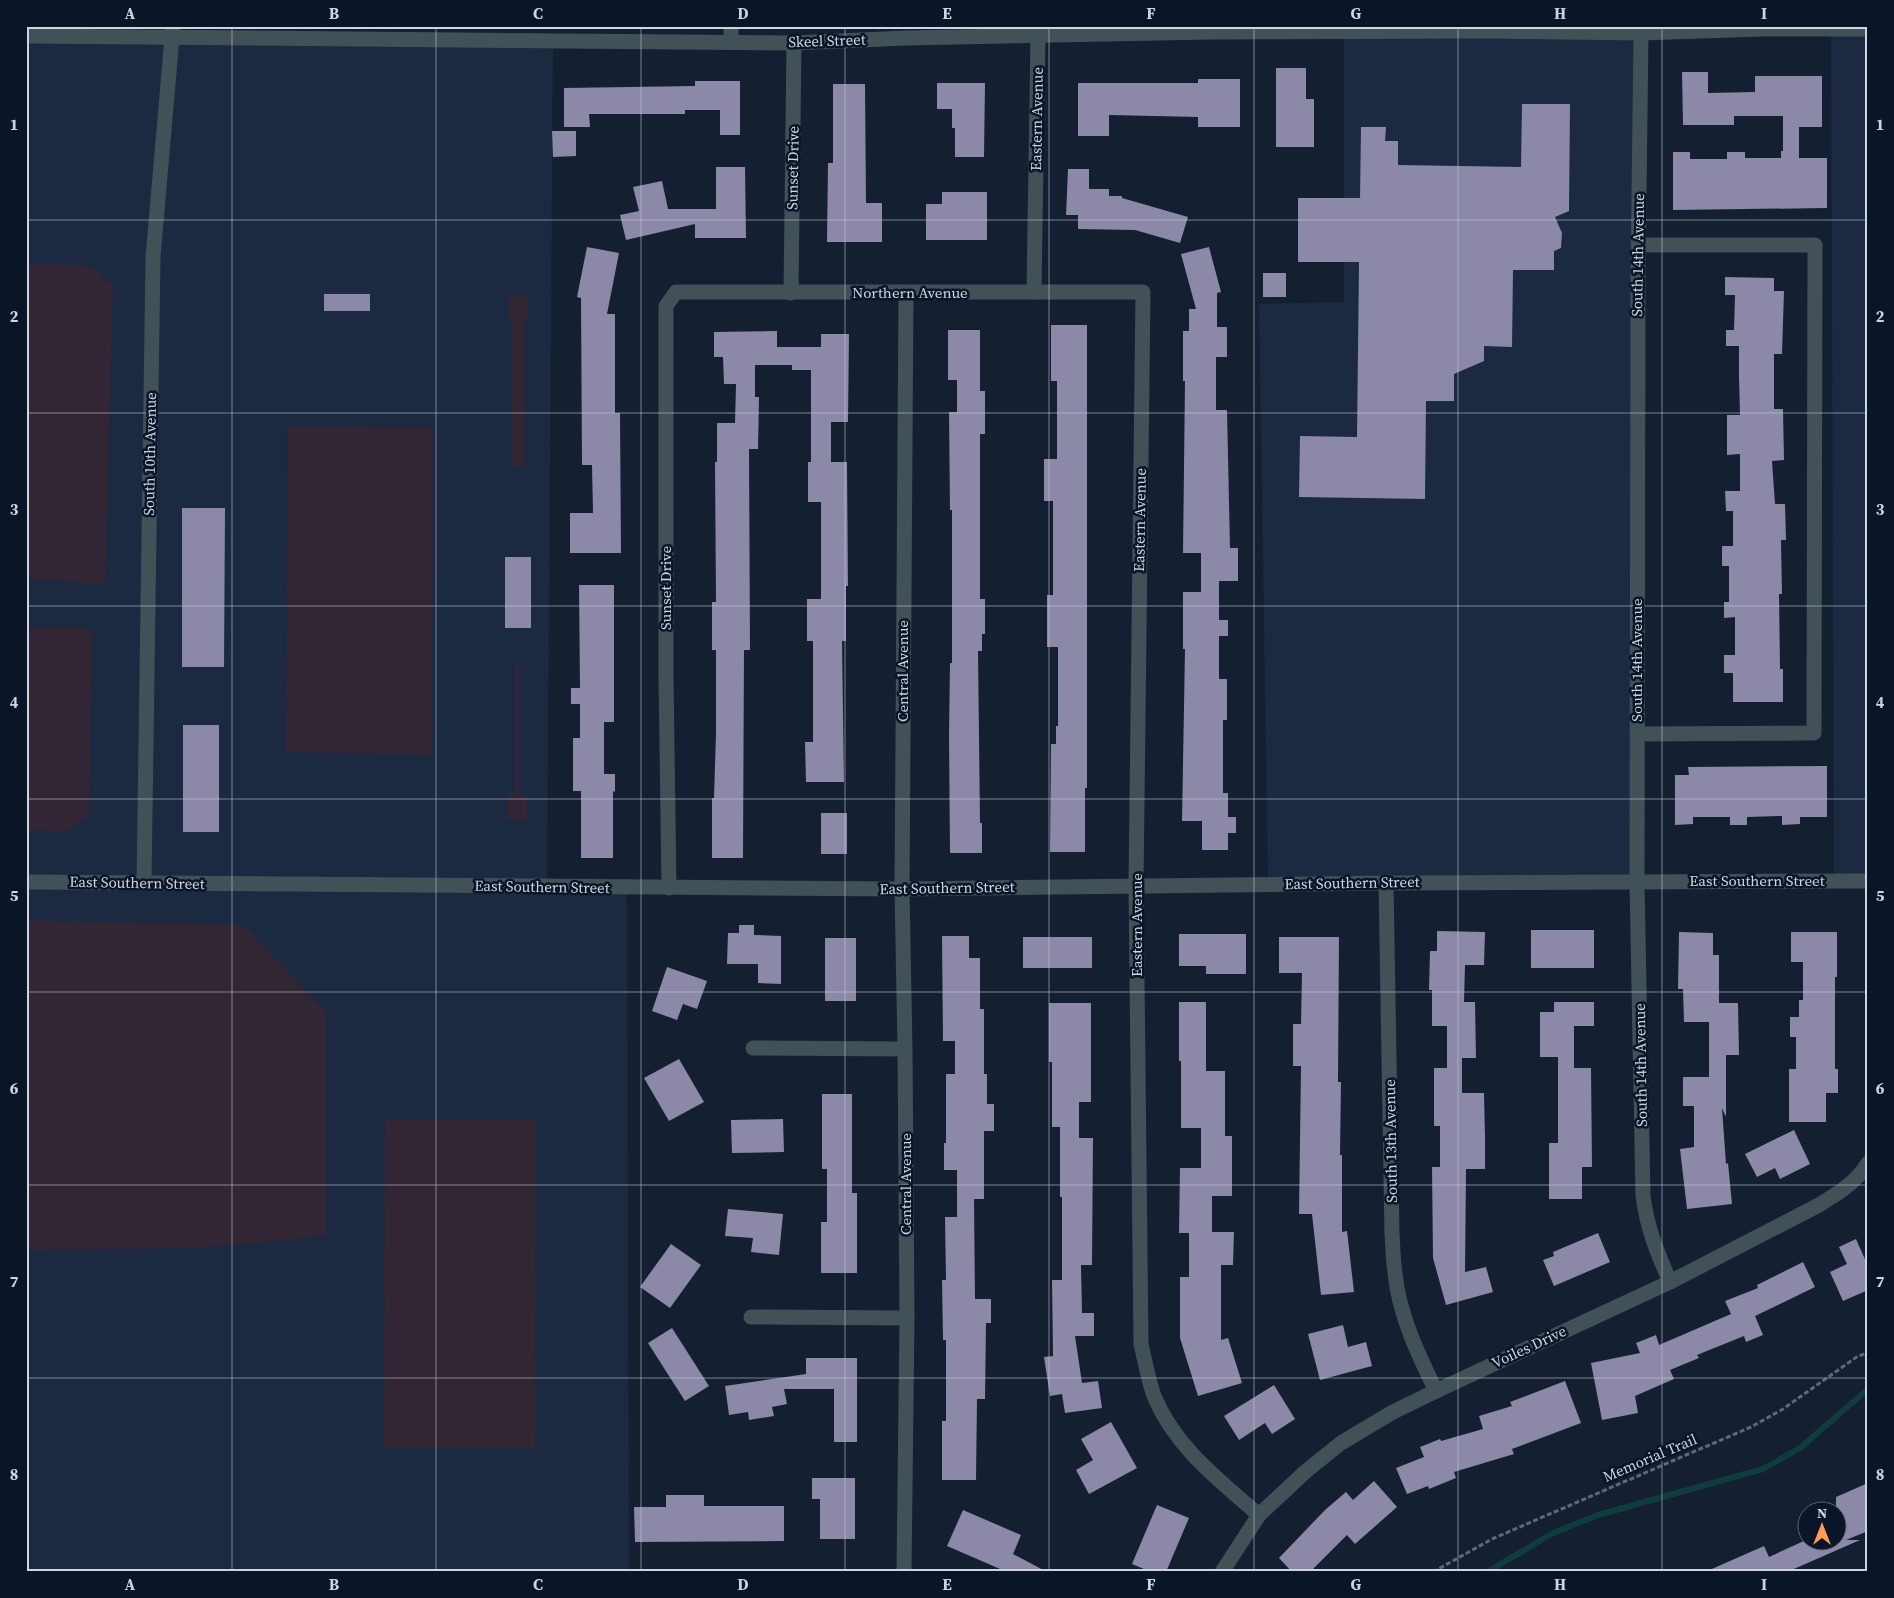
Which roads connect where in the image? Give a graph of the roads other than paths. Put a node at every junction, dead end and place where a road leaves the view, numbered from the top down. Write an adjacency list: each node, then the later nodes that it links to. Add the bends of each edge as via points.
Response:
1 (731, 26): 13 (street)
2 (1762, 28): 5 (street, Skeel Street); 10 (street, Skeel Street)
3 (1211, 29): 4 (street, Skeel Street); 11 (street, Skeel Street)
4 (1489, 29): 10 (street, Skeel Street)
5 (1868, 29)
6 (173, 32): 8 (street, Skeel Street); 12 (street, Skeel Street); 26 (street, South 10th Avenue, via 153,256)
7 (906, 32): 11 (street, Skeel Street); 14 (street, Skeel Street)
8 (365, 33): 9 (street, Skeel Street)
9 (553, 33): 13 (street, Skeel Street)
10 (1641, 33): 15 (street, South 14th Avenue)
11 (1038, 35): 17 (street, Eastern Avenue)
12 (26, 36)
13 (731, 42): 14 (street, Skeel Street)
14 (794, 43): 19 (street, Sunset Drive)
15 (1638, 245): 21 (street, South 14th Avenue); 21 (street, via 1815,245 1815,294 1814,733)
16 (676, 292): 19 (street, Northern Avenue); 28 (street, Sunset Drive, via 666,306)
17 (1034, 292): 18 (street, Northern Avenue); 20 (street, Northern Avenue)
18 (1143, 292): 27 (street, Eastern Avenue)
19 (791, 293): 20 (street, Northern Avenue)
20 (906, 293): 29 (street, Central Avenue)
21 (1637, 734): 25 (street, South 14th Avenue)
22 (1868, 881): 25 (street, East Southern Street)
23 (26, 882): 26 (street, East Southern Street)
24 (1386, 882): 25 (street, East Southern Street); 27 (street, East Southern Street); 36 (street, South 13th Avenue, via 1395,1274 1410,1332)
25 (1637, 882): 33 (street, South 14th Avenue, via 1643,1196 1652,1242)
26 (144, 883): 28 (street, East Southern Street)
27 (1136, 886): 29 (street, East Southern Street); 37 (street, Eastern Avenue, via 1139,1261 1142,1344 1147,1371 1154,1396 1180,1441 1209,1472)
28 (669, 888): 29 (street, East Southern Street)
29 (902, 889): 31 (street, Central Avenue)
30 (753, 1048): 31 (street)
31 (905, 1049): 35 (street, Central Avenue)
32 (1868, 1162): 33 (street, Voiles Drive, via 1852,1182 1819,1205)
33 (1670, 1282): 36 (street, Voiles Drive)
34 (751, 1317): 35 (street)
35 (907, 1318): 38 (street, Central Avenue)
36 (1436, 1391): 37 (street, Voiles Drive, via 1341,1443)
37 (1259, 1516): 39 (street, Voiles Drive)
38 (904, 1572)
39 (1222, 1572)

